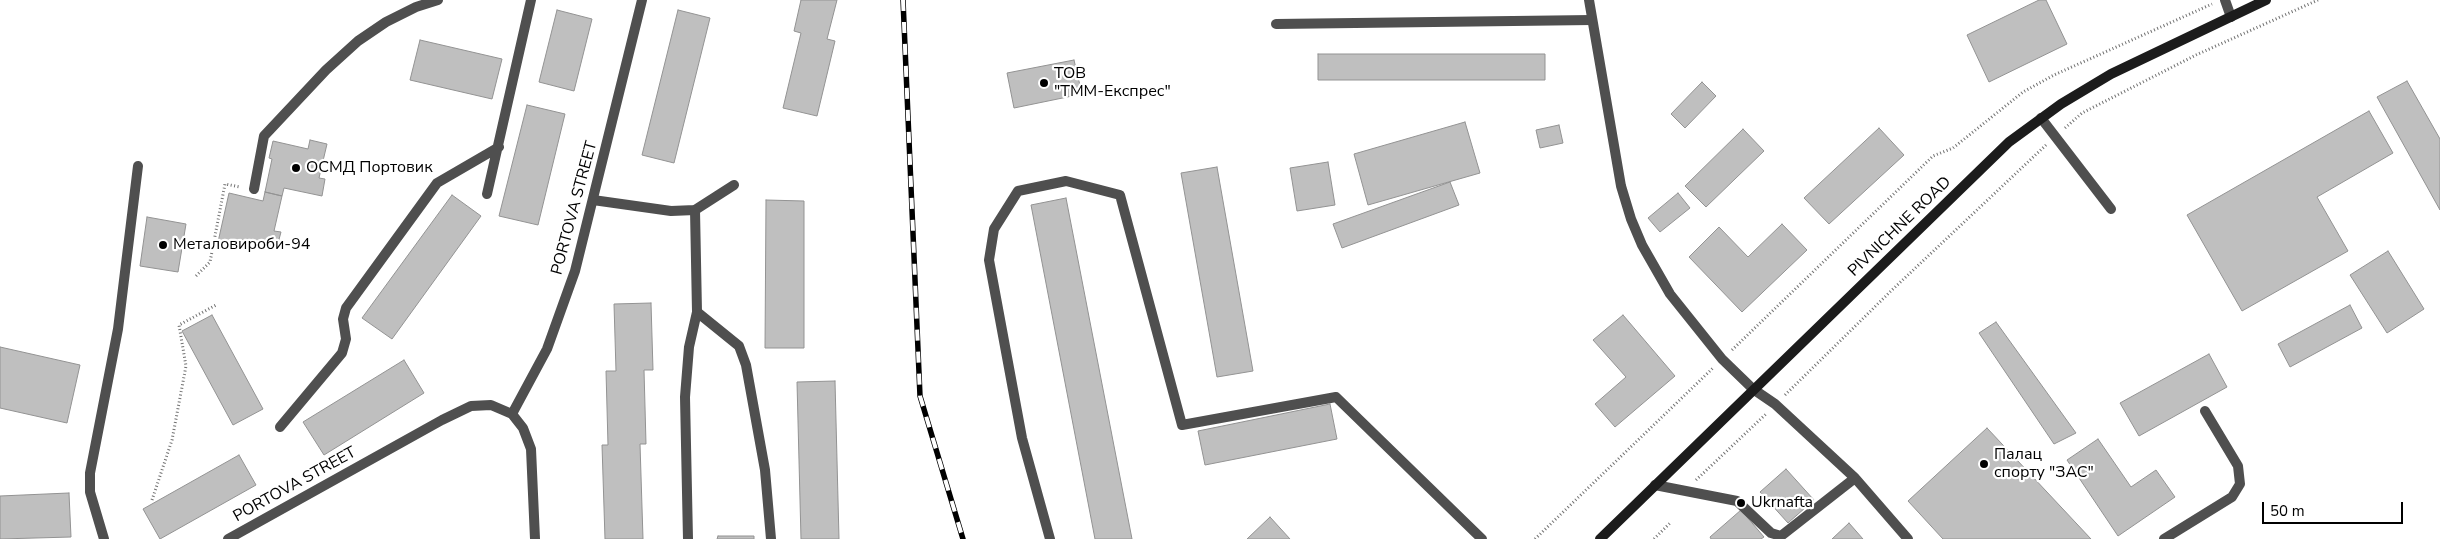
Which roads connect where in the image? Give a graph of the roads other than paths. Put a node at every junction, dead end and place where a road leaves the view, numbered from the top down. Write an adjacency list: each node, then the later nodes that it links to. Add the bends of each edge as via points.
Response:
1 (438, 0): 14 (street, via 386,22 358,41 326,70 264,136)
2 (531, 0): 11 (street)
3 (642, 0): 16 (street, PORTOVA STREET)
4 (1589, 0): 8 (street)
5 (2224, 0): 7 (street)
6 (2266, 0): 7 (main road, PIVNICHNE ROAD)
7 (2231, 17): 10 (main road, PIVNICHNE ROAD, via 2111,74)
8 (1592, 20): 9 (street); 20 (street, via 1621,186 1642,245 1670,294 1722,359)
9 (1276, 24)
10 (2041, 118): 17 (street); 20 (main road, PIVNICHNE ROAD, via 2009,142)
11 (499, 147): 15 (street); 23 (street, via 437,183 346,308 343,319 346,339 342,353)
12 (138, 166): 26 (street, via 118,329 90,473 90,492)
13 (734, 186): 18 (street)
14 (254, 189)
15 (487, 194)
16 (593, 200): 18 (street, via 671,211); 22 (street, PORTOVA STREET, via 575,271 547,349)
17 (2111, 209)
18 (694, 210): 19 (street)
19 (697, 312): 29 (street, via 689,347 685,397); 30 (street, via 739,346 746,365 765,470)
20 (1753, 389): 24 (street, via 1775,404); 25 (main road, PIVNICHNE ROAD)
21 (2205, 411): 35 (street, via 2238,466 2240,484 2232,497)
22 (512, 414): 27 (street, PORTOVA STREET, via 491,406 471,406); 28 (street, via 524,428 531,449)
23 (280, 427)
24 (1855, 478): 25 (street, via 1781,536 1771,533 1737,502); 34 (street)
25 (1655, 485): 33 (main road, PIVNICHNE ROAD)
26 (104, 539)
27 (228, 539)
28 (535, 539)
29 (688, 539)
30 (771, 539)
31 (1050, 539): 32 (street, via 1022,438 989,260 994,229 1018,191 1066,181 1120,195 1182,425 1336,397)
32 (1482, 539)
33 (1600, 539)
34 (1908, 539)
35 (2164, 539)

